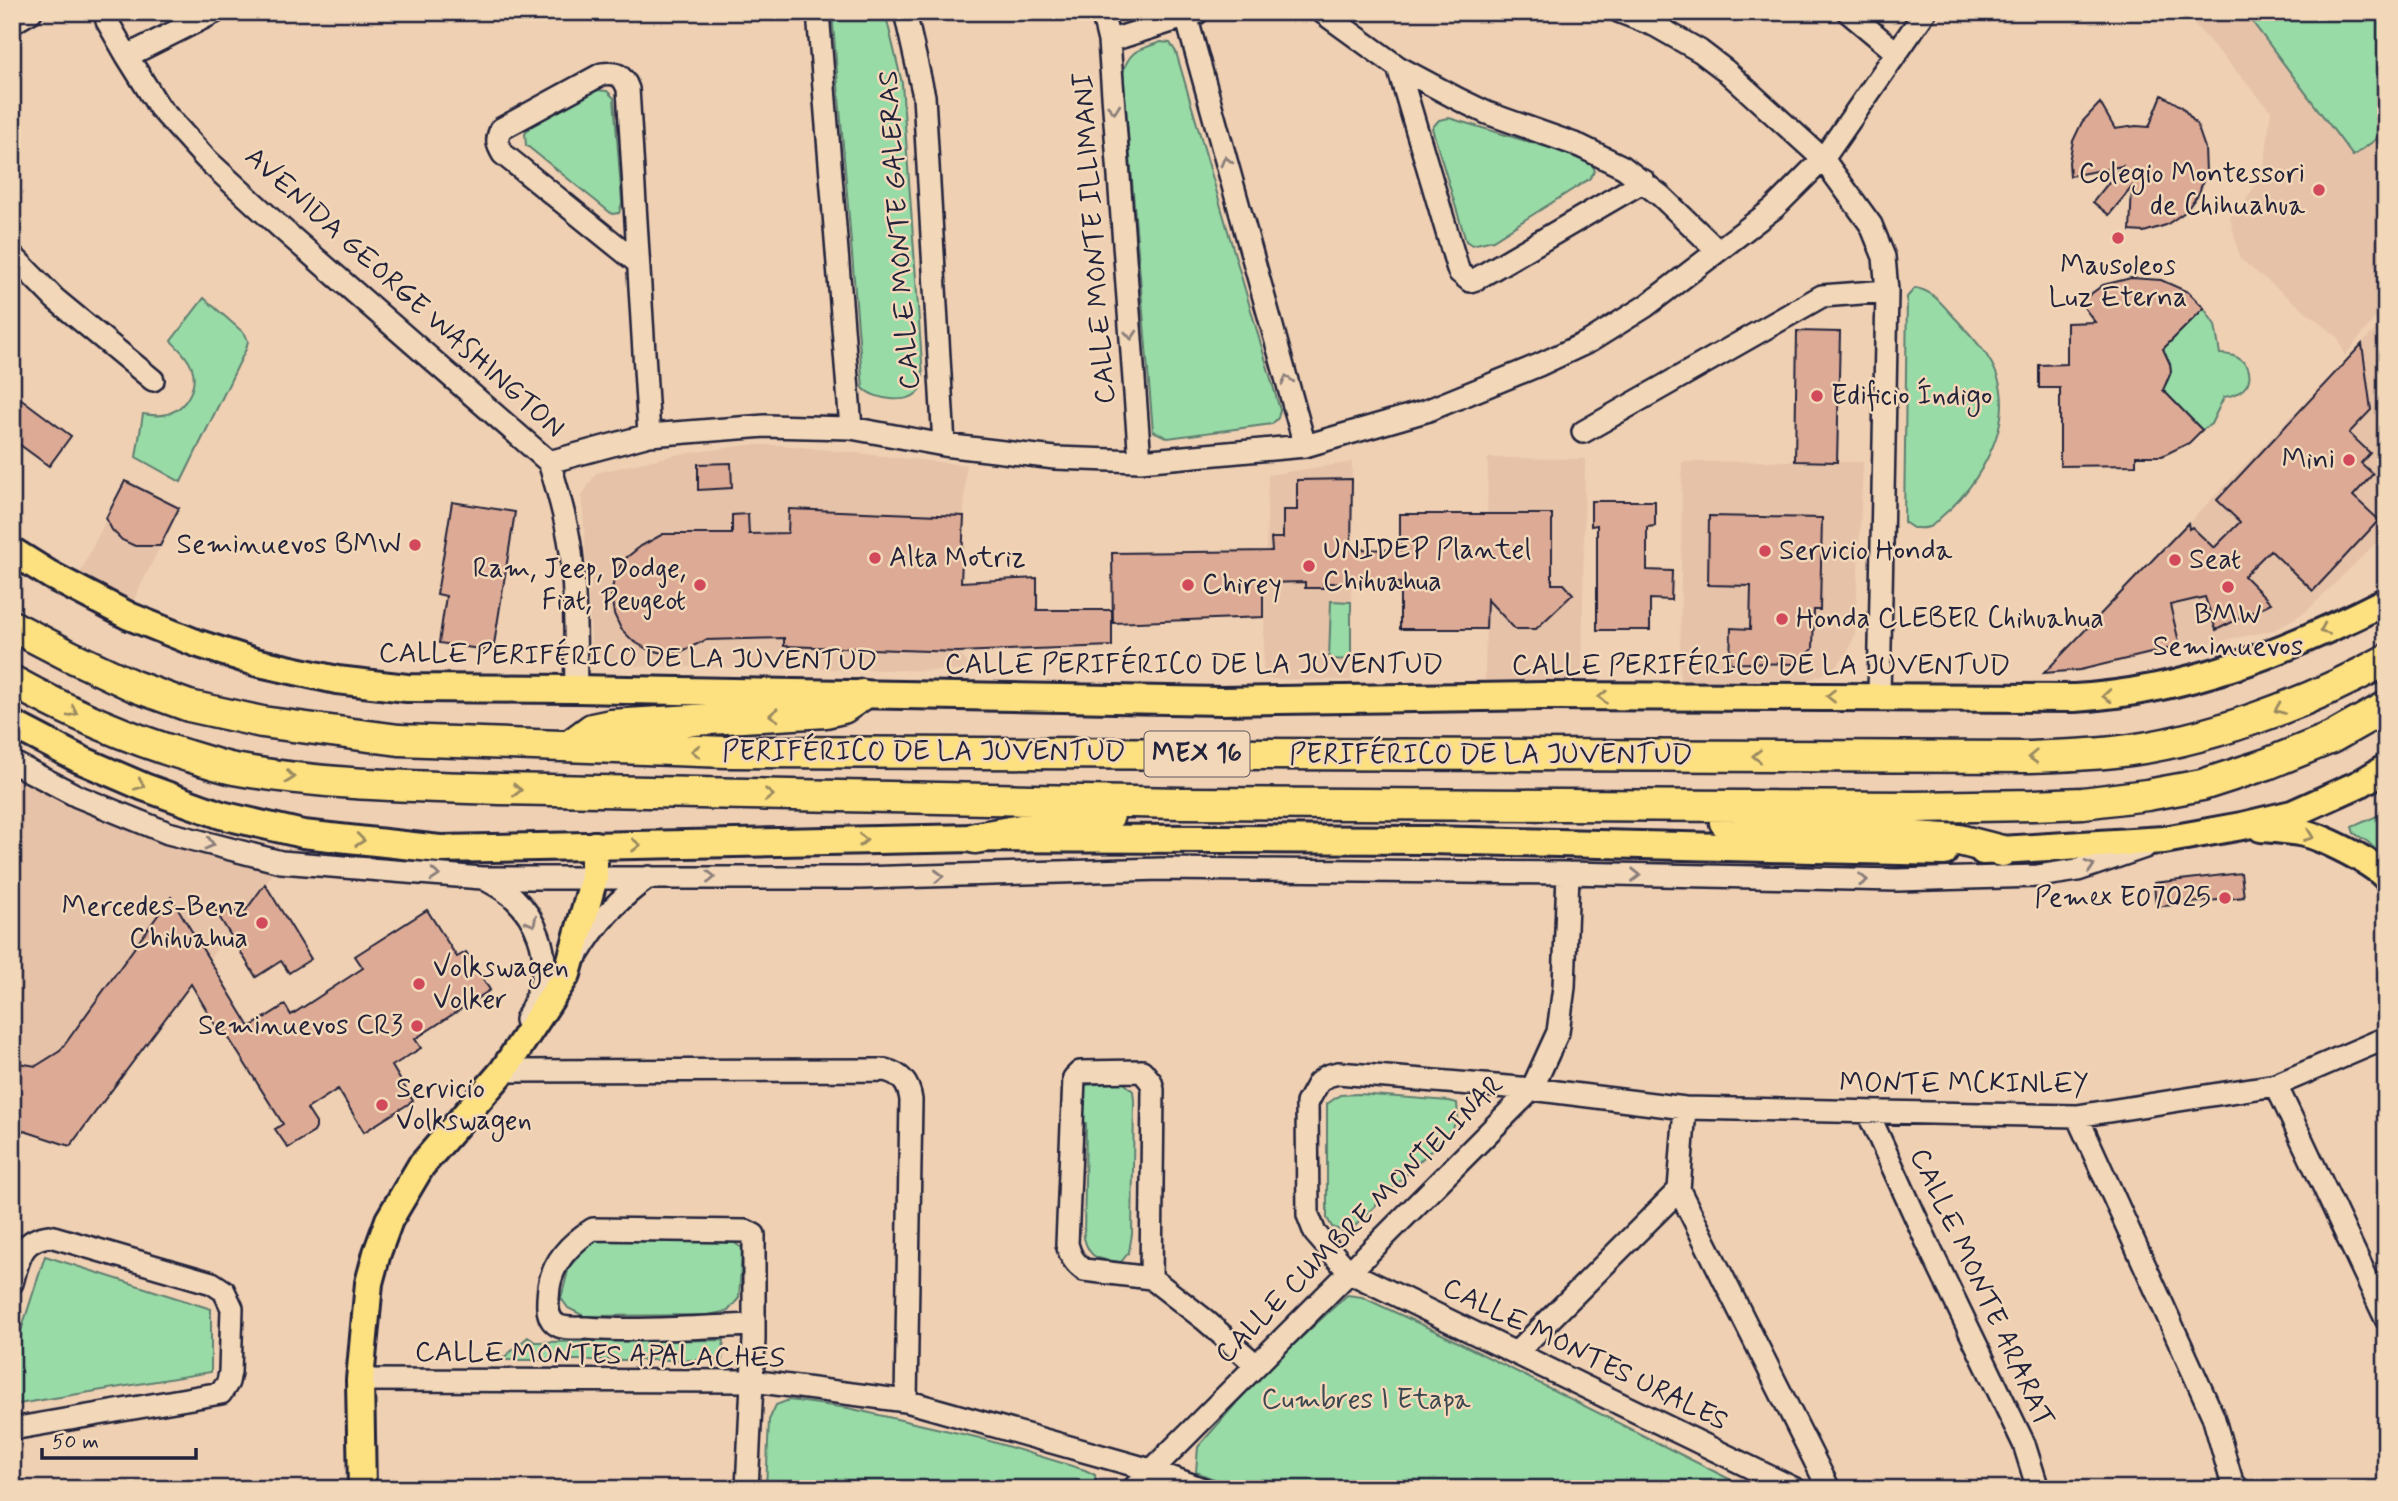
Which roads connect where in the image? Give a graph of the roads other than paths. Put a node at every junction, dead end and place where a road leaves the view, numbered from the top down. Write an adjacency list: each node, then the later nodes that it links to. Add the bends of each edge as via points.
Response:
1 (31, 12): 12 (street)
2 (215, 12): 15 (street)
3 (818, 12): 24 (street)
4 (905, 12): 27 (street, CALLE MONTE GALERAS, via 924,96)
5 (1102, 12): 13 (street, CALLE MONTE ILLIMANI)
6 (1322, 12): 16 (street)
7 (1620, 12): 17 (street, via 1700,51)
8 (1848, 12): 14 (street)
9 (1190, 13): 13 (street); 28 (street, one-way to 9)
10 (103, 15): 15 (street, AVENIDA GEORGE WASHINGTON)
11 (1918, 18): 14 (street)
12 (12, 23)
13 (1109, 41): 30 (street, CALLE MONTE ILLIMANI, one-way to 30)
14 (1898, 53): 17 (street)
15 (127, 56): 29 (street, AVENIDA GEORGE WASHINGTON, via 159,107 206,159)
16 (1398, 67): 18 (street, via 1487,113 1603,156); 18 (street, via 1459,272 1470,281)
17 (1823, 159): 19 (street, via 1774,208); 22 (street, via 1875,232 1884,257)
18 (1644, 181): 19 (street)
19 (1718, 251): 28 (street, via 1646,306 1580,346 1426,411)
20 (12, 255): 23 (street, via 55,299)
21 (638, 263): 21 (street, via 628,89 625,80 611,72 501,129 497,145); 26 (street)
22 (1887, 291): 25 (street, via 1822,296); 38 (street)
23 (153, 380)
24 (851, 428): 26 (street, via 765,426); 27 (street)
25 (1583, 432)
26 (649, 435): 29 (street)
27 (944, 445): 30 (street, via 1055,458)
28 (1305, 446): 30 (street)
29 (550, 461): 36 (street, AVENIDA GEORGE WASHINGTON, via 570,551)
30 (1140, 461)
31 (12, 551): 36 (main road, CALLE PERIFÉRICO DE LA JUVENTUD, via 129,616 255,662 337,680 407,688)
32 (2386, 601): 38 (main road, CALLE PERIFÉRICO DE LA JUVENTUD, one-way to 38, via 2242,664 2155,689 2074,698)
33 (12, 626): 41 (highway, PERIFÉRICO DE LA JUVENTUD / MEX 16, via 134,686 189,706 261,722 399,740)
34 (2386, 660): 41 (highway, PERIFÉRICO DE LA JUVENTUD / MEX 16, one-way to 41, via 2249,721 2116,752 2029,757 727,752)
35 (12, 681): 44 (highway, PERIFÉRICO DE LA JUVENTUD / MEX 16, one-way to 44, via 99,724 163,748 231,768 285,777 391,786)
36 (576, 689): 37 (main road, CALLE PERIFÉRICO DE LA JUVENTUD)
37 (862, 695): 38 (main road, CALLE PERIFÉRICO DE LA JUVENTUD, one-way to 37, via 1221,701); 41 (highway, one-way to 41, via 843,708 826,712 611,725 592,729)
38 (1880, 696)
39 (2386, 707): 45 (highway, PERIFÉRICO DE LA JUVENTUD / MEX 16, via 2331,738 2202,785 2083,803 1915,807)
40 (12, 723): 49 (main road, one-way to 49, via 144,787 221,815 303,834 440,849)
41 (567, 747)
42 (12, 762): 56 (street, one-way to 56, via 77,796 168,832 281,862)
43 (2386, 768): 46 (main road, via 2292,814)
44 (1182, 803): 45 (highway, PERIFÉRICO DE LA JUVENTUD / MEX 16); 47 (highway)
45 (1596, 804): 51 (highway, via 1760,826 1959,840)
46 (2242, 826): 48 (main road); 55 (main road, one-way to 55, via 2302,832 2348,851)
47 (975, 838): 49 (main road, one-way to 47); 50 (main road, via 1427,840)
48 (2164, 840): 51 (main road); 54 (street, one-way to 48, via 2038,876 2078,870)
49 (594, 845): 57 (main road)
50 (1758, 849): 51 (main road); 54 (street)
51 (2002, 851)
52 (1568, 873): 53 (street, one-way to 52, via 860,878 1161,869); 54 (street, one-way to 54); 62 (street, CALLE CUMBRE MONTELINAR, via 1558,1032)
53 (649, 877): 57 (street); 58 (street, via 599,923)
54 (1757, 877)
55 (2386, 877)
56 (482, 878): 57 (street); 60 (street, one-way to 60, via 514,898 529,915 543,956 537,997)
57 (594, 878): 58 (main road)
58 (567, 974): 60 (main road)
59 (2386, 1038): 61 (street, MONTE MCKINLEY)
60 (503, 1071): 74 (main road, via 421,1166 389,1220 369,1283); 76 (street, via 885,1070 905,1080 911,1100)
61 (2276, 1085): 65 (street, MONTE MCKINLEY); 70 (street)
62 (1532, 1089): 63 (street, MONTE MCKINLEY); 67 (street, CALLE CUMBRE MONTELINAR); 67 (street, MONTE MCKINLEY, via 1338,1073 1318,1083 1307,1103 1308,1214 1315,1233)
63 (1685, 1108): 64 (street, MONTE MCKINLEY); 66 (street)
64 (1868, 1113): 65 (street, MONTE MCKINLEY); 85 (street, CALLE MONTE ARARAT, via 2024,1444)
65 (2077, 1116): 86 (street, via 2213,1416 2232,1482)
66 (1679, 1189): 72 (street); 84 (street)
67 (1349, 1272): 72 (street, CALLE MONTES URALES); 73 (street, CALLE CUMBRE MONTELINAR)
68 (1151, 1278): 68 (street, via 1151,1082 1142,1072 1080,1072 1074,1078 1070,1255 1084,1270); 73 (street)
69 (12, 1283): 77 (street, via 29,1243 50,1236 212,1283 224,1291 232,1308 230,1372 221,1393)
70 (2386, 1320)
71 (753, 1325): 71 (street, via 755,1238 746,1231 593,1228 566,1250 550,1282 547,1306 559,1327); 75 (street)
72 (1517, 1352): 83 (street, CALLE MONTES URALES)
73 (1256, 1365): 78 (street, CALLE CUMBRE MONTELINAR)
74 (360, 1380): 75 (street, CALLE MONTES APALACHES); 79 (main road)
75 (752, 1381): 76 (street, CALLE MONTES APALACHES); 80 (street)
76 (906, 1401): 78 (street, CALLE MONTES APALACHES)
77 (12, 1429)
78 (1151, 1470): 81 (street, CALLE CUMBRE MONTELINAR); 82 (street, CALLE MONTES APALACHES)
79 (362, 1489)
80 (747, 1489)
81 (1133, 1489)
82 (1203, 1489)
83 (1795, 1489)
84 (1829, 1489)
85 (2038, 1489)
86 (2239, 1489)

